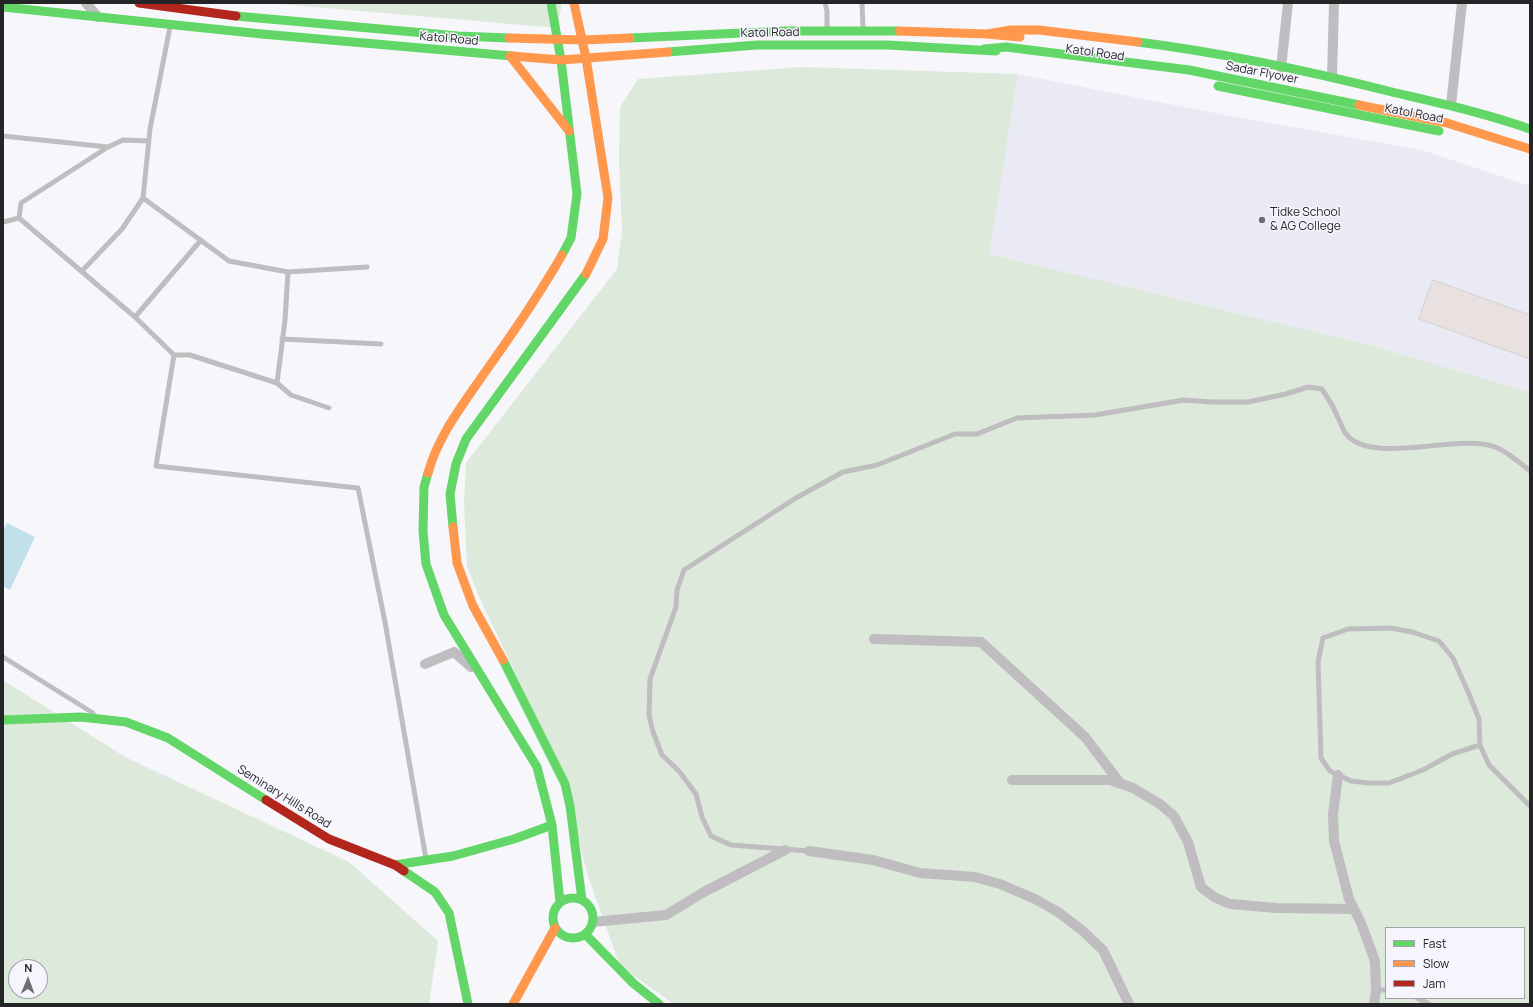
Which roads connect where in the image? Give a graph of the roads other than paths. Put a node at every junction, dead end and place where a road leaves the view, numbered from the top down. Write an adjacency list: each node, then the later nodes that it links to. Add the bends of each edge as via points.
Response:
1 (86, 3): 11 (street)
2 (139, 3): 16 (main road, Katol Road, via 354,28 458,36)
3 (551, 3): 16 (main road)
4 (574, 3): 17 (main road)
5 (826, 3): 14 (lane)
6 (862, 3): 13 (lane)
7 (1288, 3): 24 (street)
8 (1334, 3): 25 (street)
9 (1462, 3): 26 (street)
10 (3, 7): 11 (main road, Katol Road)
11 (98, 17): 12 (main road, Katol Road)
12 (170, 24): 21 (main road, Katol Road); 30 (lane)
13 (863, 30): 14 (main road, Katol Road); 15 (main road, Katol Road)
14 (827, 31): 17 (main road, Katol Road)
15 (987, 34): 18 (main road); 24 (main road, Katol Road, via 1011,30 1039,30 1119,39 1184,48)
16 (556, 39): 17 (main road, Katol Road); 23 (main road)
17 (582, 40): 22 (main road)
18 (1039, 40)
19 (984, 49): 22 (main road, Katol Road, via 887,44 757,45); 33 (main road, Sadar Flyover, via 1006,47 1037,50 1196,72 1447,123); 34 (main road, Katol Road, via 1186,79 1451,133)
20 (1116, 51): 31 (main road, Sadar Flyover, via 1188,62 1448,116)
21 (510, 56): 23 (main road, Katol Road); 28 (main road)
22 (586, 58): 23 (main road, Katol Road); 65 (main road, via 608,198 603,239 586,273 466,439 456,464 450,494 456,563 470,599 565,784)
23 (561, 60): 28 (main road)
24 (1281, 68): 25 (main road, Katol Road)
25 (1332, 77): 26 (main road, Katol Road)
26 (1451, 105): 27 (main road, Katol Road)
27 (1530, 129)
28 (570, 132): 52 (main road, via 577,194 571,238 541,292 446,429 433,454 424,487 423,531 426,564 444,615)
29 (3, 136): 32 (lane)
30 (149, 141): 32 (lane, via 123,140); 35 (lane)
31 (1530, 141)
32 (108, 147): 36 (lane, via 21,204)
33 (1530, 148)
34 (1530, 157)
35 (144, 198): 38 (lane); 40 (lane, via 122,228)
36 (19, 218): 37 (lane); 40 (lane)
37 (3, 222)
38 (201, 240): 41 (lane, via 229,261); 42 (lane)
39 (367, 267): 41 (lane)
40 (82, 271): 42 (lane)
41 (288, 272): 43 (lane)
42 (135, 317): 45 (lane)
43 (282, 339): 44 (lane); 46 (lane)
44 (381, 344)
45 (174, 355): 46 (lane, via 190,356); 63 (lane, via 156,466 358,488 385,622)
46 (278, 383): 47 (lane, via 291,395)
47 (329, 408)
48 (1530, 471): 61 (lane, via 1514,457 1494,446 1466,443 1405,448 1359,444 1346,434 1322,389 1308,387 1248,402 1184,400 1095,415 1017,418 977,434 955,434 877,465 843,472 796,498 684,570 677,590 676,608 650,680 649,715 653,732 662,755 696,794 702,817 711,836 731,845)
49 (874, 639): 58 (street, via 981,642 1085,737)
50 (3, 656): 53 (lane)
51 (425, 664): 52 (street, via 454,652)
52 (482, 677): 60 (main road, via 537,767)
53 (103, 719): 54 (main road, Seminary Hills Road, via 81,717); 64 (main road, Seminary Hills Road, via 126,722 168,738 329,839)
54 (3, 720)
55 (1480, 745): 56 (lane, via 1452,754 1423,770 1389,783 1351,781); 56 (lane, via 1479,719 1453,658 1439,641 1391,628 1348,629 1323,638 1318,662 1321,758 1330,771); 59 (lane, via 1489,765)
56 (1338, 775): 67 (street, via 1332,814 1334,841)
57 (1012, 780): 58 (street, via 1110,780)
58 (1120, 783): 67 (street, via 1160,804 1174,816 1188,842 1201,887 1214,897 1230,904 1251,906)
59 (1530, 806)
60 (552, 825): 63 (main road, via 514,839 453,856); 66 (main road)
61 (785, 850): 62 (lane); 68 (street, via 666,915)
62 (809, 851): 76 (street, via 873,860 920,873 975,877 1000,884 1035,900 1058,912 1103,950)
63 (426, 859): 64 (main road)
64 (395, 865): 73 (main road, Seminary Hills Road, via 435,892 449,913)
65 (582, 900): 66 (main road, via 571,898); 68 (main road, via 589,906)
66 (560, 902): 69 (main road, via 554,910 552,919)
67 (1354, 910): 71 (street, via 1375,961)
68 (593, 922): 70 (main road)
69 (555, 928): 70 (main road, via 563,936 575,938); 74 (main road)
70 (585, 934): 75 (main road, via 633,983)
71 (1381, 990): 77 (street)
72 (1419, 999): 78 (lane)
73 (468, 1004)
74 (513, 1004)
75 (659, 1004)
76 (1129, 1004)
77 (1374, 1004)
78 (1429, 1004)

